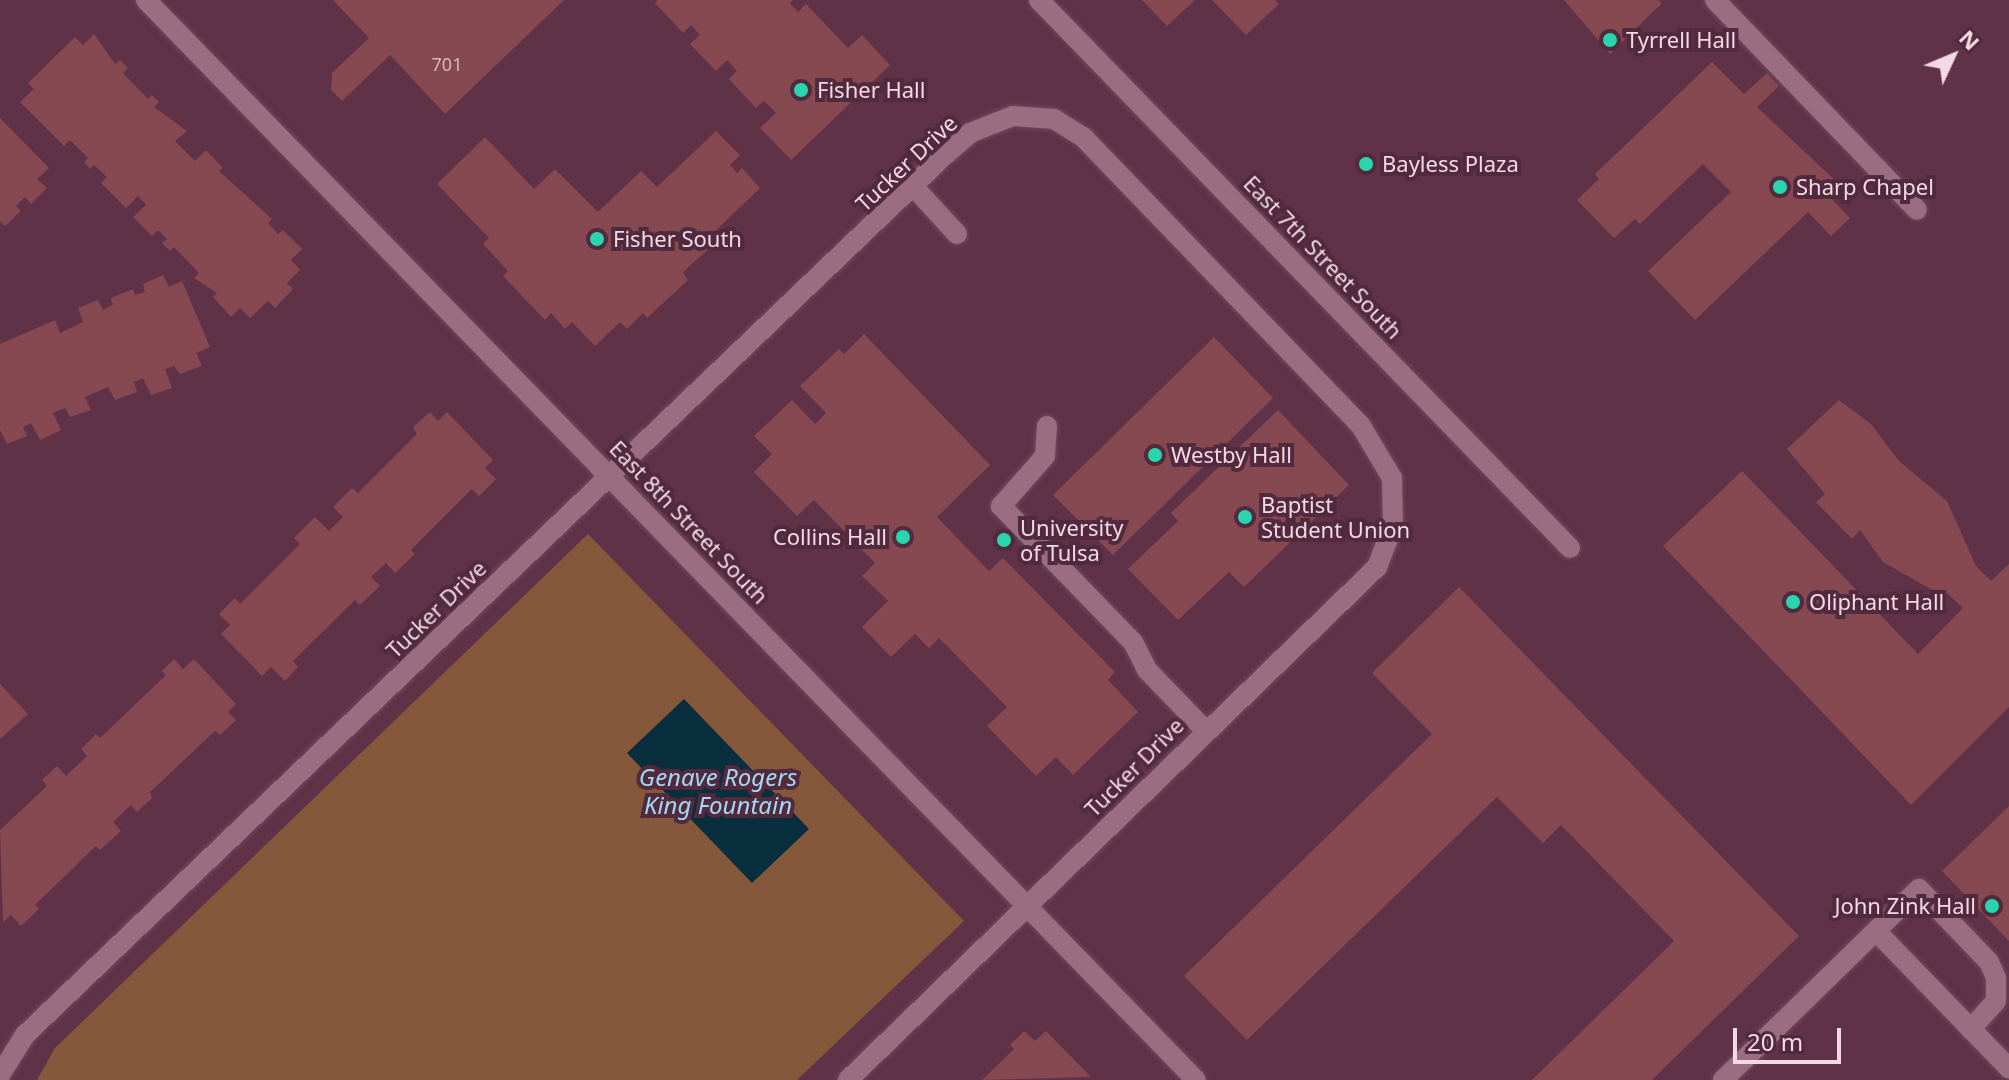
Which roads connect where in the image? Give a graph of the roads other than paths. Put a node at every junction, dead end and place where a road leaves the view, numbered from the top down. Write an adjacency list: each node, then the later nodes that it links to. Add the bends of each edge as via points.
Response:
1 (146, 0): 8 (street, East 8th Street South)
2 (1039, 0): 9 (street, East 7th Street South)
3 (1715, 0): 5 (street)
4 (913, 186): 6 (street); 8 (street, Tucker Drive); 10 (street, Tucker Drive, via 970,133 1013,116 1054,119 1084,138 1361,426 1392,478 1393,526 1377,567)
5 (1917, 210)
6 (957, 234)
7 (1047, 426): 10 (street, via 1045,456 1001,506 1133,642 1147,670)
8 (610, 476): 11 (street, East 8th Street South); 15 (street, Tucker Drive, via 25,1035)
9 (1570, 548)
10 (1205, 730): 11 (street, Tucker Drive)
11 (1028, 907): 16 (street, Tucker Drive); 17 (street, East 8th Street South)
12 (1877, 932): 13 (street); 13 (street, via 1919,889 1961,929 1996,978 1996,1001); 18 (street)
13 (1971, 1029): 14 (street)
14 (2009, 1068)
15 (0, 1075)
16 (848, 1080)
17 (1196, 1080)
18 (1723, 1080)

